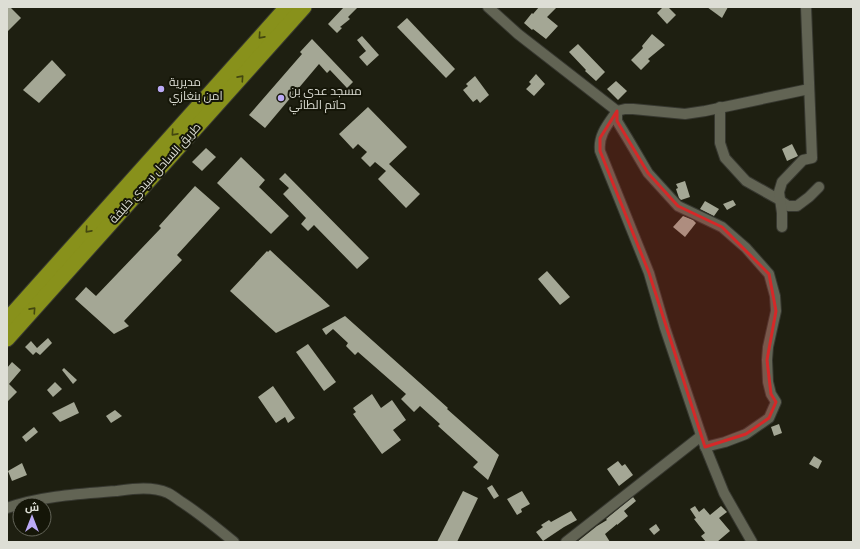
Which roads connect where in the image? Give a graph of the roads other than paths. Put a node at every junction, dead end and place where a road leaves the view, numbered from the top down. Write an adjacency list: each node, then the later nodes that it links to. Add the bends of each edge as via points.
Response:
1 (287, 7): 11 (highway, one-way to 11)
2 (304, 7): 12 (highway, طريق الساحل سيدي خليفة, one-way to 2)
3 (488, 7): 7 (street, via 518,34)
4 (806, 7): 5 (street)
5 (809, 89): 6 (street); 9 (street, via 812,158 803,160 782,182 778,192)
6 (720, 107): 7 (street, via 685,114 633,109); 9 (street, via 720,143 724,158 746,182)
7 (617, 111): 13 (street, via 602,132 600,151 649,273); 14 (street, via 617,121 648,173 678,206 722,227 746,248 769,274 775,296 776,311 767,360 768,382 776,402 769,418 746,434)
8 (819, 187): 9 (street, via 797,206 788,206)
9 (780, 201): 10 (street)
10 (782, 227)
11 (7, 320)
12 (7, 340)
13 (701, 436): 14 (street); 17 (street)
14 (705, 447): 18 (street, via 724,493)
15 (7, 508): 16 (street, via 46,498 154,489 168,493)
16 (234, 542)
17 (566, 542)
18 (752, 542)

